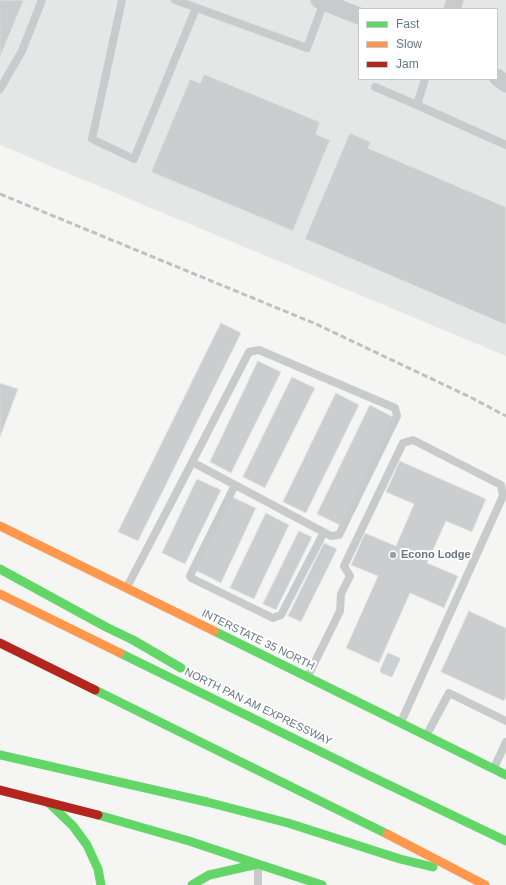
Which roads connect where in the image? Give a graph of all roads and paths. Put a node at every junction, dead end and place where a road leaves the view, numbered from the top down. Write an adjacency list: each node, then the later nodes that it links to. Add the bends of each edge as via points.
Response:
1 (42, 0): 11 (lane, via 22,52)
2 (122, 0): 5 (lane, via 92,139 134,159)
3 (176, 0): 5 (lane)
4 (322, 1): 5 (lane, via 307,48); 6 (street)
5 (196, 8)
6 (358, 16)
7 (498, 78): 9 (street)
8 (425, 80): 12 (lane)
9 (506, 84)
10 (375, 87): 12 (lane)
11 (0, 89)
12 (417, 105): 13 (lane)
13 (506, 145)
14 (192, 462): 15 (lane); 17 (lane, via 249,352 259,350 394,408 397,416 339,535 331,536); 19 (lane)
15 (235, 485): 17 (lane); 17 (lane, via 191,578 274,618 282,615)
16 (0, 526): 19 (main road, INTERSTATE 35 NORTH)
17 (324, 532)
18 (0, 569): 22 (main road)
19 (127, 588): 23 (main road, INTERSTATE 35 NORTH)
20 (0, 594): 31 (main road, NORTH PAN AM EXPRESSWAY)
21 (0, 643): 37 (main road)
22 (188, 672)
23 (307, 677): 26 (main road, INTERSTATE 35 NORTH); 26 (lane, via 340,611 341,594 350,576 344,566 403,443 413,440 501,485 502,496)
24 (249, 707): 31 (main road)
25 (506, 721): 27 (lane, via 449,694)
26 (400, 723): 27 (main road, INTERSTATE 35 NORTH)
27 (426, 736): 30 (main road, INTERSTATE 35 NORTH)
28 (506, 742): 30 (lane)
29 (0, 755): 37 (main road, via 207,802 281,821 400,859)
30 (494, 769): 32 (main road, INTERSTATE 35 NORTH)
31 (366, 774): 35 (main road, NORTH PAN AM EXPRESSWAY)
32 (506, 775)
33 (0, 790): 34 (main road)
34 (48, 802): 36 (main road, via 189,841); 38 (main road, via 73,826 87,846 98,869)
35 (506, 841)
36 (258, 864): 39 (main road, via 209,875); 40 (lane); 41 (main road)
37 (462, 873): 42 (main road)
38 (101, 885)
39 (192, 885)
40 (258, 885)
41 (322, 885)
42 (485, 885)

